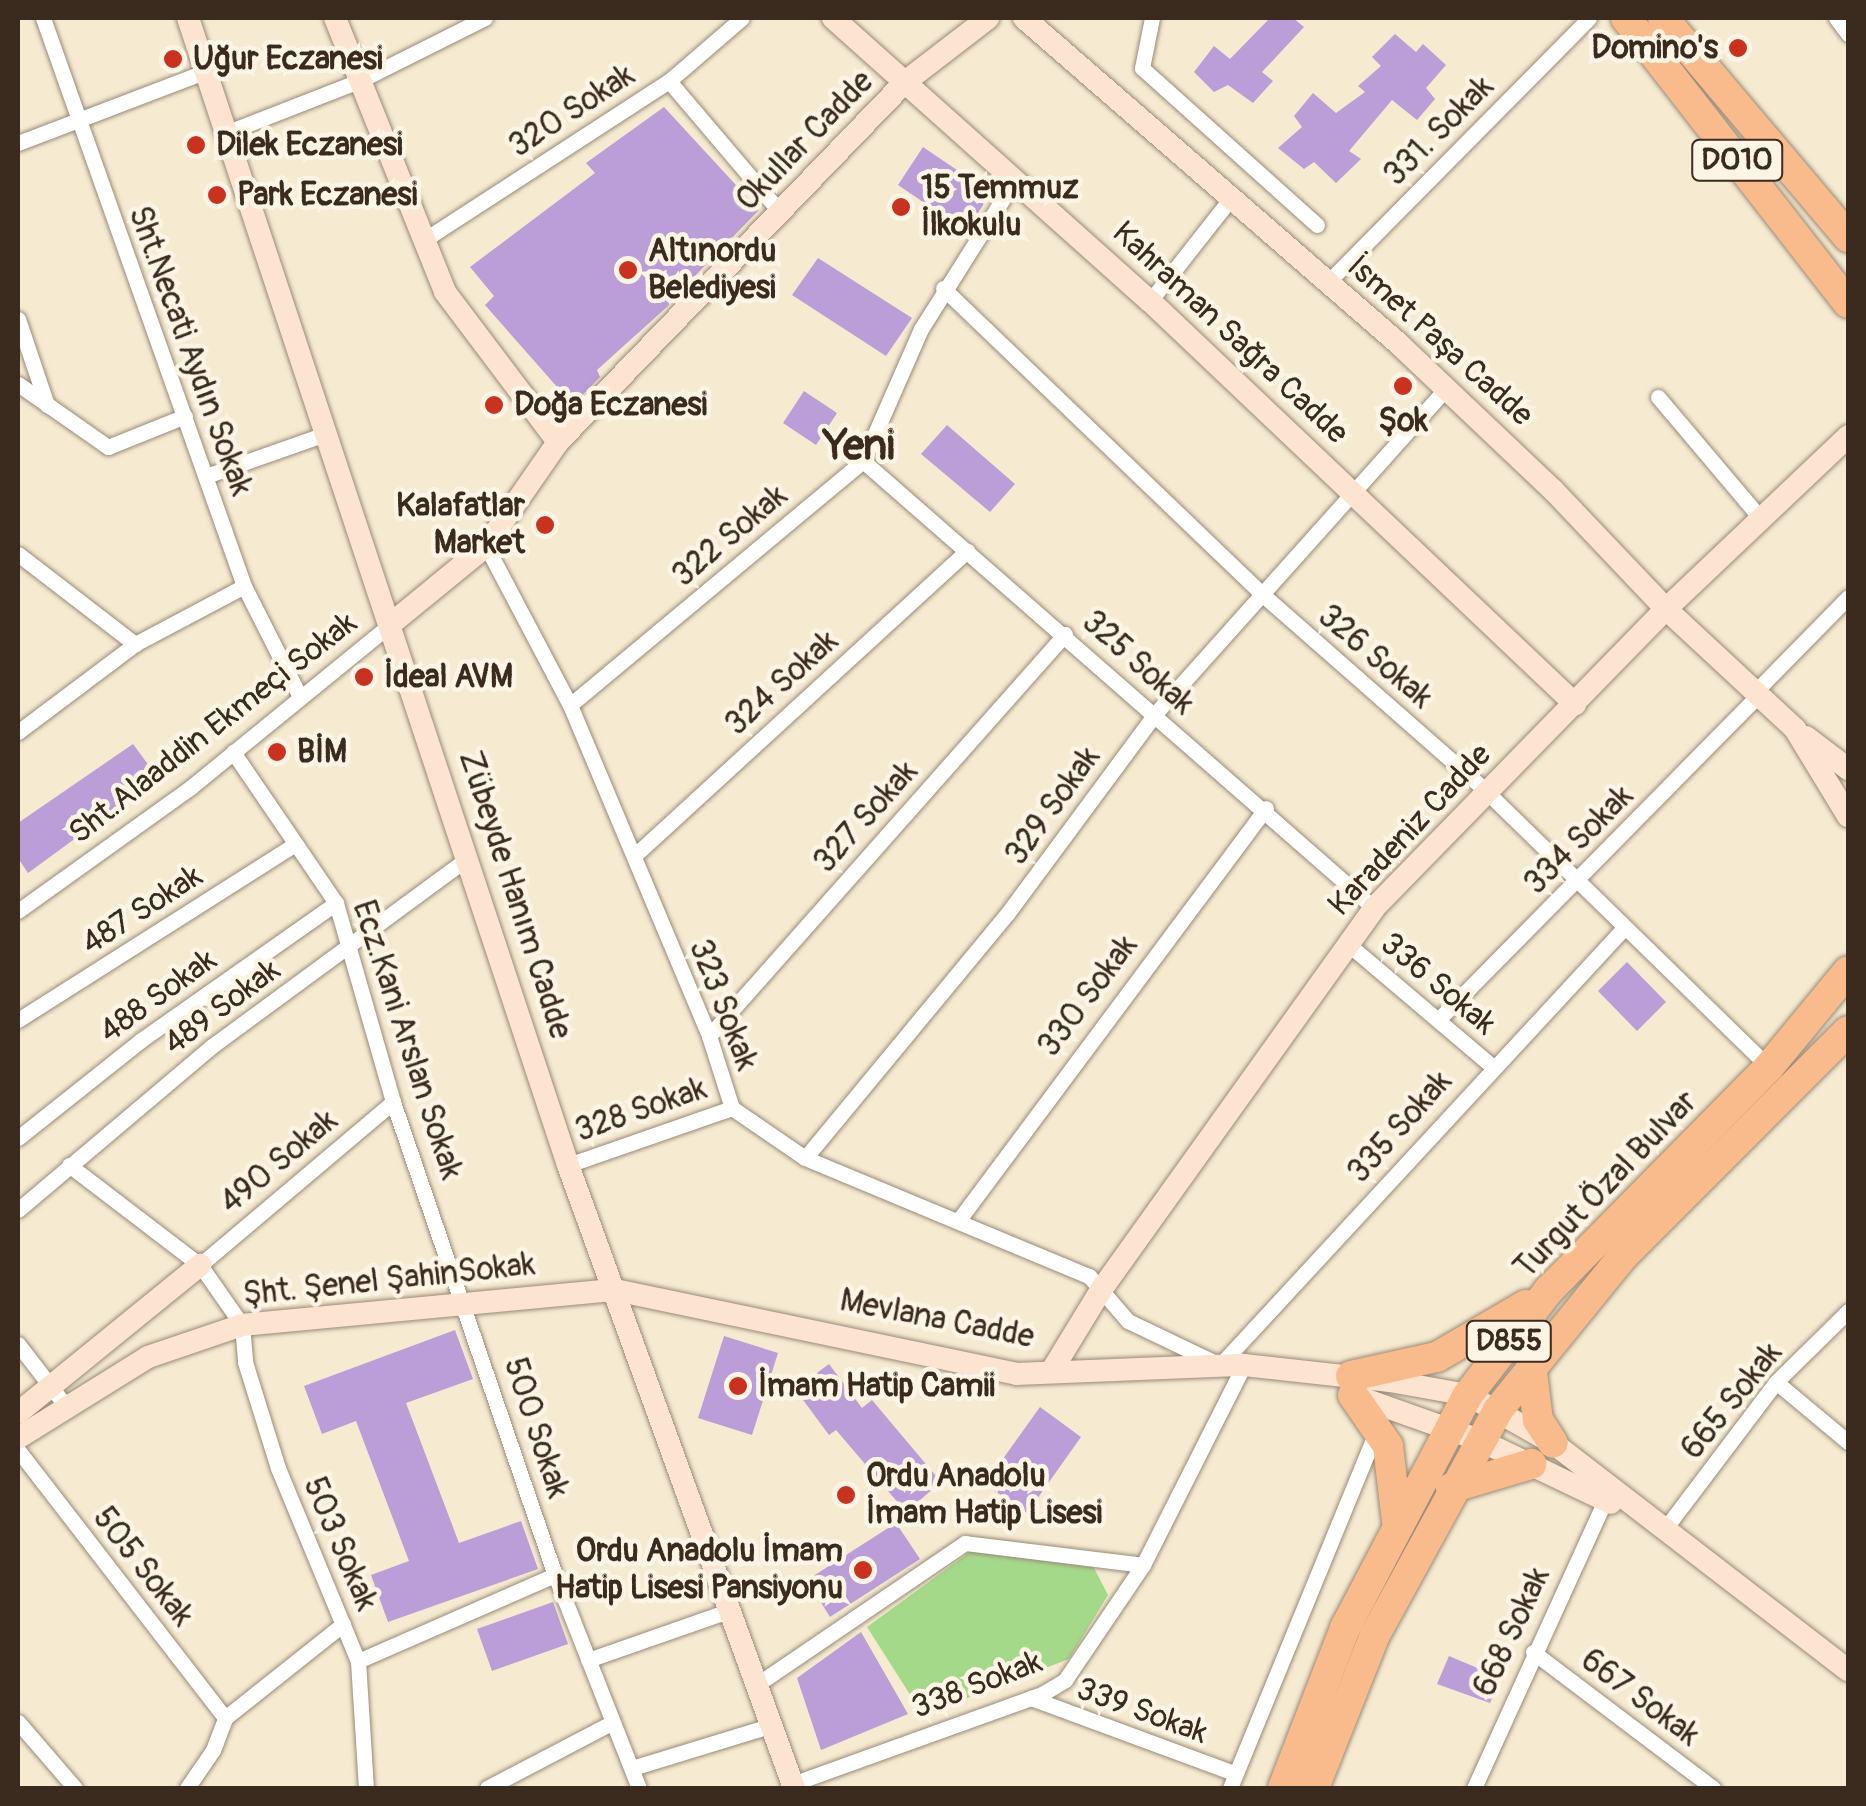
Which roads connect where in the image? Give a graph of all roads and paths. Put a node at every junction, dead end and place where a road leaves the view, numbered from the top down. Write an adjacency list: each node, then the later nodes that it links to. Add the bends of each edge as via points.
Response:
1 (44, 18): 19 (street, Sht.Necati Aydın Sokak)
2 (188, 18): 15 (street, Zübeyde Hanım Cadde)
3 (335, 18): 17 (street)
4 (486, 18): 17 (street)
5 (742, 18): 18 (street, 320 Sokak)
6 (833, 18): 16 (street, Kahraman Sağra Cadde)
7 (988, 18): 16 (street, Okullar Cadde)
8 (1024, 18): 23 (street, İsmet Paşa Cadde)
9 (1152, 18): 25 (street, via 1142,68)
10 (1589, 18): 28 (street, 331. Sokak)
11 (1626, 18): 31 (highway, D010)
12 (1663, 18): 26 (highway, D010)
13 (1836, 18): 14 (street)
14 (1848, 34)
15 (207, 72): 19 (street); 20 (street, Zübeyde Hanım Cadde)
16 (901, 79): 22 (street, Kahraman Sağra Cadde); 24 (street, Okullar Cadde)
17 (359, 81): 20 (street); 27 (street)
18 (668, 81): 24 (street); 27 (street, 320 Sokak)
19 (77, 122): 21 (street); 37 (street, Sht.Necati Aydın Sokak)
20 (228, 132): 38 (street, Zübeyde Hanım Cadde)
21 (18, 144)
22 (1015, 180): 29 (street, 322 Sokak); 30 (street, Kahraman Sağra Cadde)
23 (1231, 198): 28 (street, İsmet Paşa Cadde); 30 (street)
24 (779, 210): 40 (street, Okullar Cadde)
25 (1318, 225)
26 (1848, 237)
27 (424, 240): 40 (street, via 446,292)
28 (1328, 282): 34 (street, İsmet Paşa Cadde)
29 (943, 288): 41 (street, 322 Sokak); 49 (street, 326 Sokak)
30 (1150, 301): 43 (street, Kahraman Sağra Cadde)
31 (1848, 303)
32 (18, 319): 36 (street)
33 (18, 384): 36 (street)
34 (1446, 388): 43 (street, 329 Sokak); 51 (street, İsmet Paşa Cadde)
35 (1658, 397): 44 (street)
36 (47, 405): 37 (street, via 108,447)
37 (185, 416): 42 (street, Sht.Necati Aydın Sokak)
38 (326, 434): 42 (street); 52 (street, Zübeyde Hanım Cadde)
39 (1848, 436): 44 (street, Karadeniz Cadde)
40 (556, 439): 45 (street, Okullar Cadde)
41 (863, 461): 46 (street, 325 Sokak); 58 (street, 322 Sokak)
42 (206, 476): 48 (street, Sht.Necati Aydın Sokak)
43 (1354, 495): 49 (street, 329 Sokak); 57 (street, Kahraman Sağra Cadde)
44 (1761, 519): 51 (street, Karadeniz Cadde)
45 (486, 546): 52 (street, Okullar Cadde); 58 (street, 323 Sokak)
46 (967, 550): 53 (street, 325 Sokak); 68 (street, 324 Sokak)
47 (18, 554): 54 (street)
48 (244, 586): 54 (street); 56 (street, Sht.Necati Aydın Sokak)
49 (1263, 596): 59 (street, 329 Sokak); 64 (street, 326 Sokak)
50 (1848, 597): 55 (street, 334 Sokak)
51 (1666, 610): 55 (street, İsmet Paşa Cadde); 57 (street, Karadeniz Cadde)
52 (392, 623): 56 (street, Sht.Alaaddin Ekmeçi Sokak); 69 (street, Zübeyde Hanım Cadde)
53 (1065, 634): 59 (street, 325 Sokak); 81 (street, 327 Sokak)
54 (135, 644): 61 (street)
55 (1756, 695): 60 (street, İsmet Paşa Cadde); 70 (street, 334 Sokak)
56 (300, 697): 62 (street, Sht.Alaaddin Ekmeçi Sokak)
57 (1575, 704): 64 (street, Karadeniz Cadde)
58 (570, 705): 68 (street, 323 Sokak)
59 (1154, 716): 65 (street, 325 Sokak); 87 (street, 329 Sokak, via 1007,914)
60 (1795, 729): 63 (street, İsmet Paşa Cadde); 66 (street, İsmet Paşa Cadde)
61 (18, 732)
62 (233, 752): 67 (street, Ecz.Kani Arslan Sokak); 73 (street, Sht.Alaaddin Ekmeçi Sokak)
63 (1848, 769)
64 (1488, 792): 70 (street, 326 Sokak); 72 (street, Karadeniz Cadde)
65 (1266, 808): 72 (street, 325 Sokak); 91 (street, 330 Sokak)
66 (1848, 816)
67 (295, 844): 71 (street, Ecz.Kani Arslan Sokak); 79 (street, 487 Sokak)
68 (634, 856): 81 (street, 323 Sokak)
69 (468, 858): 75 (street, 489 Sokak); 89 (street, Zübeyde Hanım Cadde)
70 (1577, 881): 74 (street, 326 Sokak); 78 (street, 334 Sokak)
71 (336, 903): 75 (street, Ecz.Kani Arslan Sokak); 86 (street, 488 Sokak, via 141,1040)
72 (1374, 908): 76 (street, Karadeniz Cadde)
73 (18, 910)
74 (1624, 928): 82 (street, 335 Sokak); 83 (street, 326 Sokak)
75 (350, 944): 84 (street, Ecz.Kani Arslan Sokak); 88 (street, 489 Sokak, via 212,1046)
76 (1348, 944): 78 (street, 336 Sokak); 94 (street, Karadeniz Cadde)
77 (1848, 971): 83 (highway, Turgut Özal Bulvar / D855)
78 (1438, 1019): 82 (street, 336 Sokak)
79 (18, 1020)
80 (1848, 1031): 101 (highway, Turgut Özal Bulvar / D855, via 1625,1254)
81 (709, 1036): 85 (street, 323 Sokak)
82 (1492, 1066): 102 (street, 335 Sokak)
83 (1768, 1068): 95 (highway, Turgut Özal Bulvar / D855)
84 (393, 1102): 92 (street, 490 Sokak); 96 (street, Ecz.Kani Arslan Sokak)
85 (732, 1108): 87 (street, 323 Sokak); 89 (street, 328 Sokak)
86 (18, 1138)
87 (805, 1158): 91 (street, 323 Sokak)
88 (69, 1165): 90 (street, 489 Sokak); 92 (street)
89 (568, 1165): 93 (street, Zübeyde Hanım Cadde)
90 (18, 1210)
91 (958, 1221): 94 (street, 323 Sokak, via 1089,1276)
92 (200, 1265): 98 (street); 106 (street, Şht. Şenel ŞahinSokak)
93 (615, 1290): 96 (street, Şht. Şenel ŞahinSokak); 103 (street, Mevlana Cadde, via 1016,1374); 125 (street, Zübeyde Hanım Cadde)
94 (1101, 1290): 102 (street, 323 Sokak, via 1128,1321); 103 (street, Karadeniz Cadde)
95 (1550, 1290): 105 (highway, via 1437,1357); 107 (highway, Turgut Özal Bulvar / D855)
96 (468, 1308): 98 (street, Şht. Şenel ŞahinSokak); 124 (street, 500 Sokak)
97 (1848, 1310): 104 (street, 665 Sokak)
98 (242, 1325): 108 (street, Şht. Şenel ŞahinSokak, via 148,1357); 126 (street, 503 Sokak, via 245,1362 278,1468)
99 (18, 1344): 106 (street)
100 (1244, 1364): 102 (street, Mevlana Cadde); 105 (street, Mevlana Cadde); 123 (street, 338 Sokak)
101 (1531, 1364): 109 (highway, Turgut Özal Bulvar / D855); 117 (highway)
102 (1220, 1365): 103 (street, Mevlana Cadde)
103 (1051, 1372)
104 (1776, 1382): 115 (street); 122 (street, 665 Sokak)
105 (1352, 1386): 107 (street, Mevlana Cadde); 111 (highway); 112 (street, Mevlana Cadde)
106 (52, 1391): 108 (street); 110 (street, Şht. Şenel ŞahinSokak)
107 (1468, 1395): 109 (street, Mevlana Cadde); 112 (highway, Turgut Özal Bulvar / D855)
108 (68, 1409): 113 (street, Şht. Şenel ŞahinSokak)
109 (1498, 1410): 114 (highway, Turgut Özal Bulvar / D855); 117 (street, Mevlana Cadde)
110 (18, 1414)
111 (1378, 1424): 121 (highway, via 1388,1446); 138 (street)
112 (1448, 1429): 114 (street, Mevlana Cadde); 121 (highway, Turgut Özal Bulvar / D855)
113 (18, 1438)
114 (1479, 1440): 117 (street, Mevlana Cadde); 118 (highway, Turgut Özal Bulvar / D855)
115 (1848, 1442)
116 (18, 1450): 133 (street, 505 Sokak)
117 (1542, 1454): 118 (highway); 119 (street); 120 (street)
118 (1452, 1488): 146 (highway, Turgut Özal Bulvar / D855, via 1375,1635)
119 (1604, 1500): 120 (street); 127 (street, 668 Sokak)
120 (1642, 1516): 122 (street)
121 (1398, 1520): 145 (highway, Turgut Özal Bulvar / D855, via 1346,1628)
122 (1664, 1530): 130 (street)
123 (1143, 1565): 131 (street, via 965,1544); 132 (street, 338 Sokak, via 1064,1680)
124 (554, 1575): 128 (street, 500 Sokak); 129 (street)
125 (731, 1610): 128 (street); 131 (street, Zübeyde Hanım Cadde)
126 (344, 1624): 129 (street, 503 Sokak); 133 (street)
127 (1534, 1652): 147 (street, 668 Sokak); 148 (street, 667 Sokak)
128 (588, 1660): 135 (street, 500 Sokak)
129 (358, 1661): 142 (street, 503 Sokak)
130 (1848, 1670)
131 (759, 1683): 136 (street, Zübeyde Hanım Cadde)
132 (1031, 1698): 138 (street, 339 Sokak); 139 (street, 338 Sokak)
133 (224, 1718): 141 (street, via 213,1750)
134 (18, 1722): 140 (street)
135 (613, 1722): 137 (street, 500 Sokak); 143 (street)
136 (773, 1725): 137 (street); 139 (street, Zübeyde Hanım Cadde)
137 (632, 1768): 144 (street, 500 Sokak)
138 (1232, 1781)
139 (793, 1786)
140 (75, 1788)
141 (187, 1788)
142 (366, 1788)
143 (487, 1788)
144 (640, 1788)
145 (1283, 1788)
146 (1314, 1788)
147 (1474, 1788)
148 (1713, 1788)

